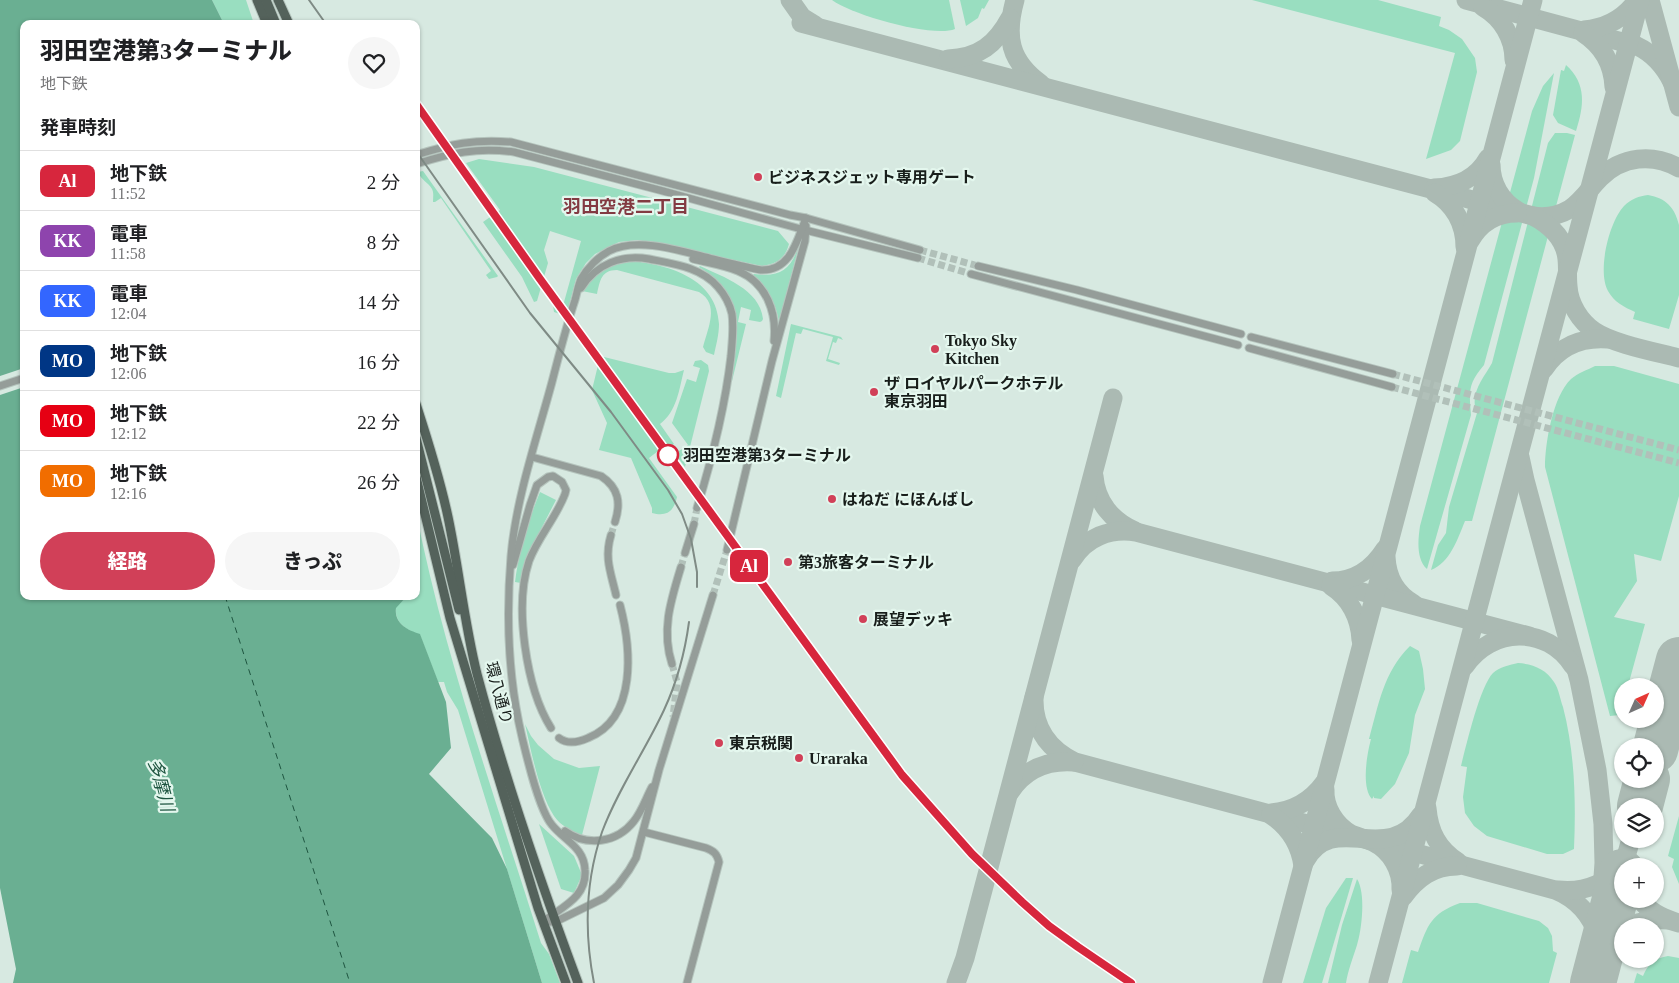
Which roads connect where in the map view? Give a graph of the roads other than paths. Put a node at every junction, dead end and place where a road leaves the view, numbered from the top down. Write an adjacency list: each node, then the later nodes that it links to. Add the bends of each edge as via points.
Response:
1 (257, 0): 4 (main road)
2 (266, 0): 5 (main road)
3 (278, 0): 6 (main road)
4 (265, 20)
5 (274, 20)
6 (287, 20)
7 (420, 154): 9 (street, via 465,142 511,142)
8 (420, 163): 10 (street, via 461,152 494,149 514,152)
9 (806, 218): 10 (street); 12 (street)
10 (804, 229): 11 (street, via 789,258 770,270); 13 (street); 21 (street)
11 (654, 247): 16 (street, via 624,246 602,256 586,272); 21 (street, via 736,270 756,283 766,295 774,316)
12 (920, 250)
13 (918, 258)
14 (978, 266): 17 (street)
15 (971, 274): 19 (street)
16 (576, 297): 28 (street); 30 (street, via 600,268 615,260 632,257 698,271 725,296 733,326 729,372)
17 (1241, 334)
18 (1251, 337): 22 (street)
19 (1238, 345)
20 (1249, 348): 25 (street)
21 (772, 361): 35 (street)
22 (1393, 374)
23 (20, 379): 24 (street)
24 (0, 386)
25 (1392, 387)
26 (420, 416): 43 (main road, 環八通り, via 448,518)
27 (420, 453): 31 (main road)
28 (532, 457): 32 (street, via 601,476 617,495 619,510); 38 (street, via 514,531)
29 (420, 493): 42 (main road, 環八通り)
30 (697, 508)
31 (436, 515): 42 (main road); 43 (main road, via 455,599)
32 (615, 522)
33 (694, 524): 36 (street)
34 (612, 535): 39 (street, via 608,559)
35 (727, 550)
36 (685, 553)
37 (681, 566): 44 (street, via 667,620 667,644)
38 (511, 570): 46 (street, via 538,484 548,477 558,478 565,494 529,562 523,617 534,689); 50 (street, via 509,636 514,696 528,762)
39 (616, 595)
40 (713, 595): 47 (street)
41 (620, 605): 48 (street, via 625,624 627,660 620,708 608,726 594,736 570,743)
42 (450, 618): 53 (main road, 環八通り)
43 (471, 646): 52 (main road, 環八通り, via 508,780)
44 (672, 664)
45 (673, 717): 47 (street)
46 (550, 728)
47 (671, 732): 49 (street)
48 (560, 738)
49 (659, 770): 50 (street, via 637,817 623,832 608,839 586,840 571,835 558,826); 51 (street)
50 (544, 809): 52 (street, via 548,821 578,848 586,868 578,897)
51 (644, 832): 52 (street, via 636,858 618,885 604,898); 56 (street, via 706,848 713,851 719,862)
52 (553, 918): 53 (street); 55 (main road, 環八通り)
53 (543, 922): 54 (main road, 環八通り)
54 (566, 983)
55 (578, 983)
56 (687, 983)

